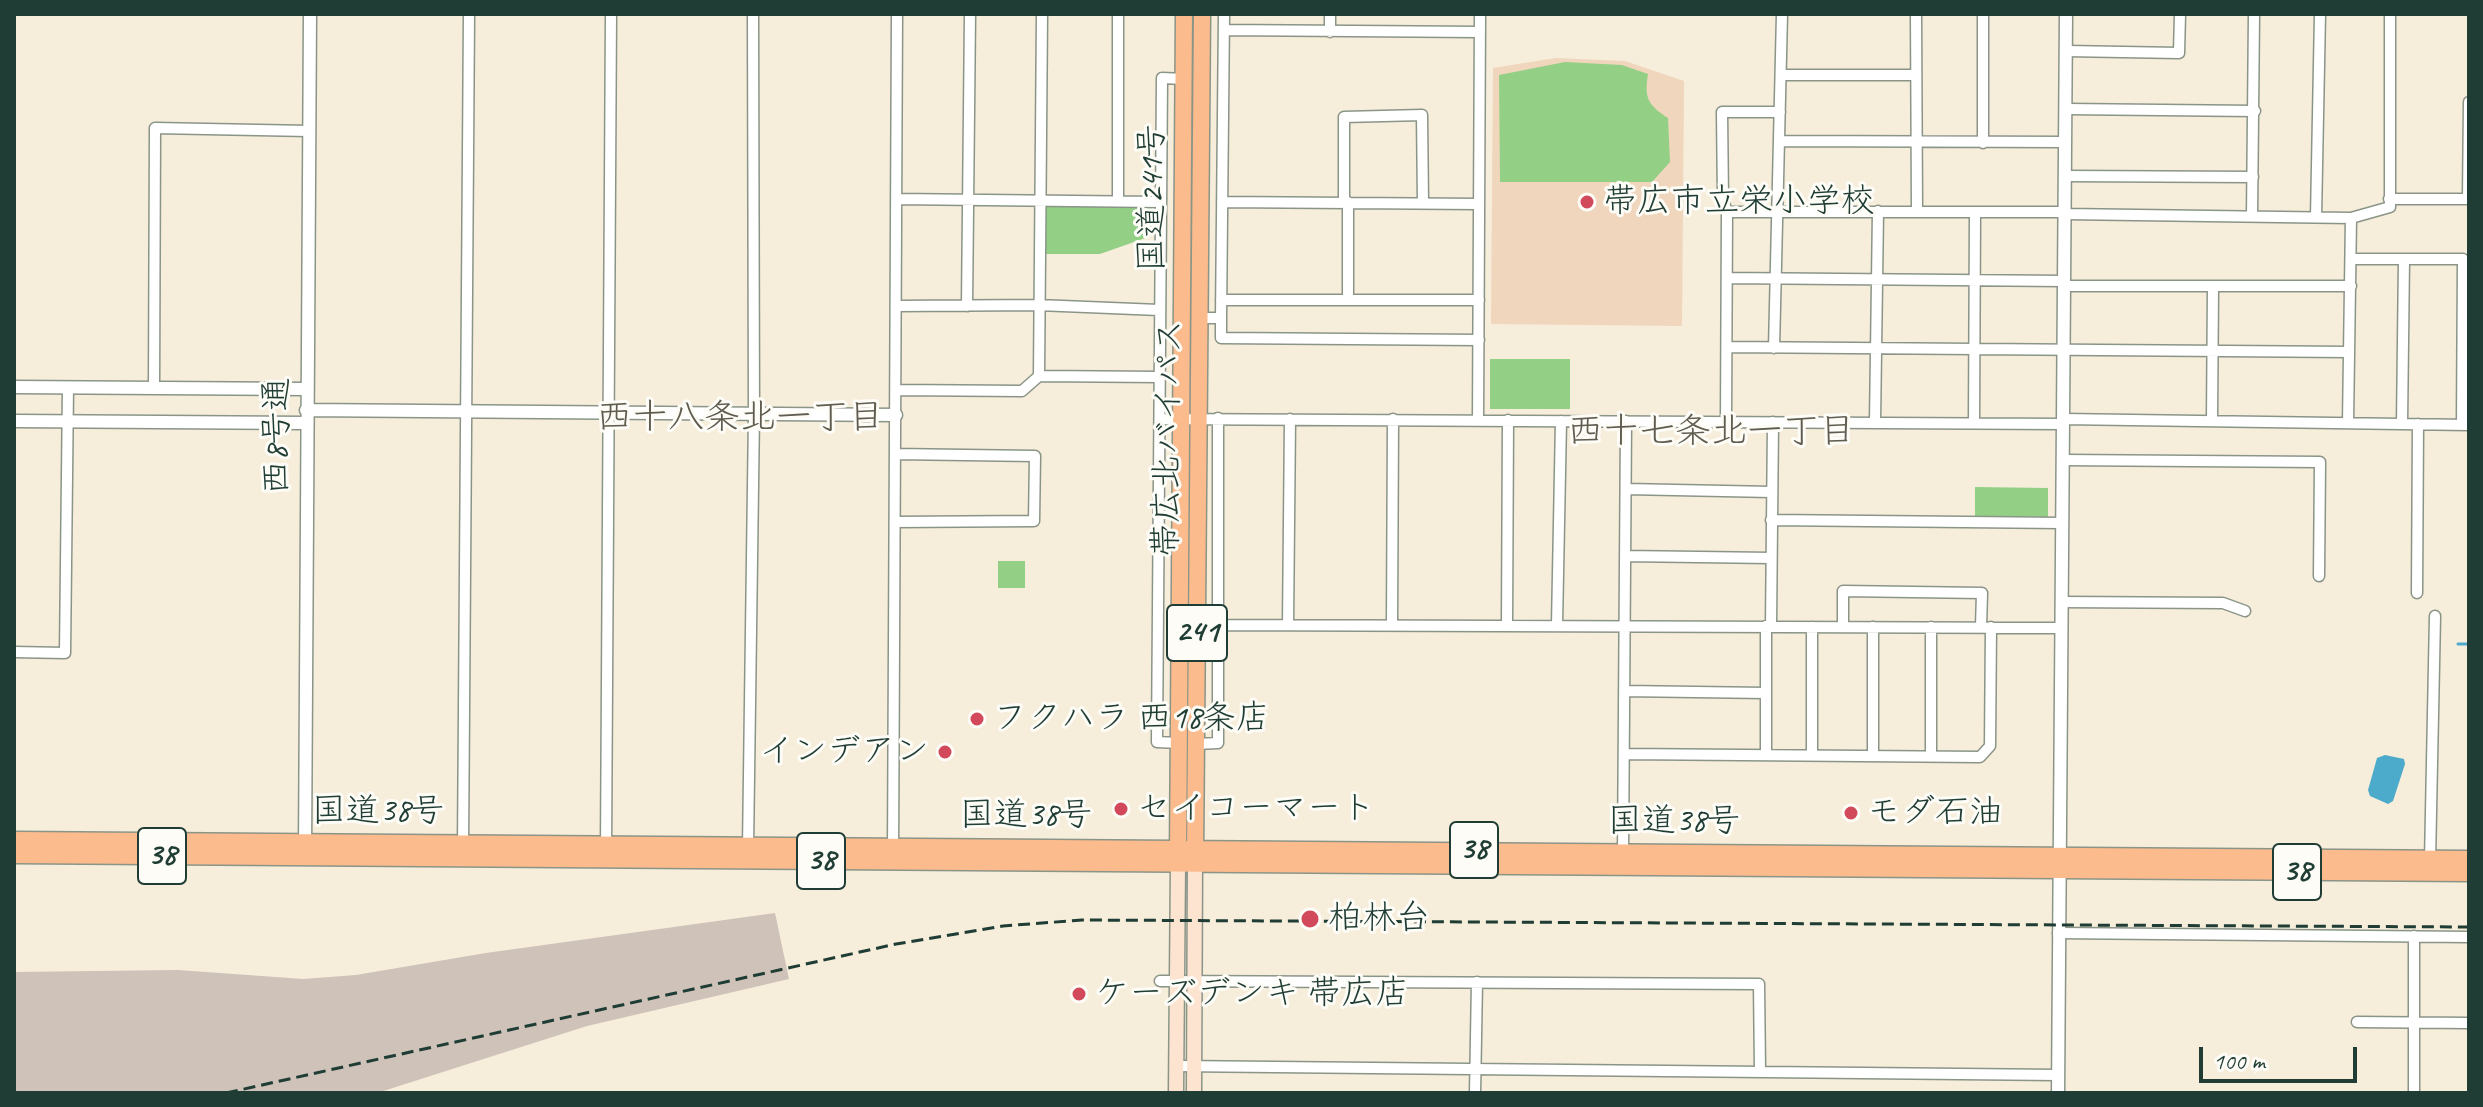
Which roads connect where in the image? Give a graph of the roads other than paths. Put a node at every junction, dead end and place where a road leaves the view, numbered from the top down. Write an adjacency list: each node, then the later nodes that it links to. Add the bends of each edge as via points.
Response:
1 (310, 14): 33 (street, 西8号通)
2 (469, 14): 92 (street)
3 (611, 14): 93 (street)
4 (753, 14): 94 (street)
5 (897, 14): 40 (street)
6 (970, 14): 41 (street)
7 (1042, 14): 43 (street)
8 (1118, 14): 44 (street)
9 (1184, 14): 28 (highway, 国道241号 / 241)
10 (1202, 14): 75 (highway, 帯広北バイパス / 241)
11 (1224, 14): 22 (street)
12 (1330, 14): 23 (street)
13 (1480, 14): 24 (street)
14 (1782, 14): 26 (street)
15 (1916, 14): 27 (street)
16 (1983, 14): 37 (street)
17 (2066, 14): 25 (street)
18 (2180, 14): 25 (street, via 2179,53)
19 (2254, 14): 31 (street)
20 (2320, 14): 57 (street)
21 (2390, 14): 42 (street)
22 (1224, 30): 23 (street); 46 (street)
23 (1330, 32): 24 (street)
24 (1480, 32): 49 (street)
25 (2066, 51): 30 (street)
26 (1781, 75): 27 (street); 32 (street)
27 (1915, 75): 36 (street)
28 (1184, 79): 45 (street, via 1162,78); 99 (highway, 国道241号 / 241)
29 (2469, 102): 42 (street, via 2468,199)
30 (2066, 109): 31 (street); 35 (street)
31 (2255, 111): 39 (street)
32 (1780, 112): 34 (street); 53 (street, via 1722,112)
33 (309, 131): 89 (street, via 155,128); 90 (street, 西8号通)
34 (1779, 141): 36 (street); 50 (street)
35 (2065, 142): 37 (street); 38 (street)
36 (1916, 143): 37 (street); 52 (street)
37 (1983, 143)
38 (2065, 176): 39 (street); 55 (street)
39 (2253, 177): 56 (street)
40 (897, 199): 41 (street); 72 (street)
41 (967, 199): 43 (street); 73 (street)
42 (2389, 199): 58 (street, via 2390,207)
43 (1040, 200): 44 (street); 71 (street)
44 (1118, 201): 45 (street)
45 (1160, 202): 74 (street)
46 (1222, 202): 47 (street); 68 (street)
47 (1346, 202): 48 (street); 48 (street, via 1344,117 1422,115); 69 (street)
48 (1423, 203): 49 (street)
49 (1479, 204): 70 (street)
50 (1777, 211): 51 (street); 53 (street); 62 (street)
51 (1878, 211): 52 (street); 63 (street)
52 (1917, 211): 54 (street)
53 (1727, 212): 61 (street)
54 (1975, 212): 55 (street); 64 (street)
55 (2065, 213): 56 (street); 65 (street)
56 (2252, 216): 57 (street)
57 (2316, 217): 58 (street)
58 (2351, 218): 59 (street)
59 (2351, 259): 60 (street); 66 (street)
60 (2404, 259): 116 (street); 118 (street, via 2463,259)
61 (1727, 278): 62 (street); 78 (street)
62 (1774, 278): 63 (street); 80 (street)
63 (1877, 279): 64 (street); 79 (street)
64 (1975, 279): 65 (street); 81 (street)
65 (2064, 284): 67 (street); 82 (street)
66 (2351, 286): 67 (street); 84 (street)
67 (2213, 287): 83 (street)
68 (1221, 300): 69 (street); 76 (street)
69 (1348, 300): 70 (street)
70 (1479, 300): 77 (street)
71 (1038, 305): 73 (street); 74 (street); 85 (street)
72 (897, 306): 73 (street); 91 (street)
73 (967, 306)
74 (1159, 310): 86 (street)
75 (1200, 318): 76 (street); 100 (highway, 帯広北バイパス / 241)
76 (1221, 318): 77 (street, via 1221,338)
77 (1479, 340): 103 (street)
78 (1727, 347): 80 (street); 110 (street)
79 (1877, 347): 80 (street); 81 (street); 113 (street)
80 (1774, 348)
81 (1973, 348): 82 (street); 114 (street)
82 (2064, 350): 83 (street); 111 (street)
83 (2213, 350): 84 (street); 105 (street)
84 (2349, 352): 115 (street)
85 (1039, 376): 86 (street); 91 (street, via 1022,391)
86 (1160, 377): 98 (street)
87 (14, 387): 88 (street)
88 (68, 387): 89 (street); 107 (street)
89 (154, 388): 90 (street)
90 (306, 389): 96 (street, 西8号通)
91 (897, 390): 95 (street)
92 (466, 411): 93 (street); 96 (street); 157 (street)
93 (609, 412): 94 (street); 158 (street)
94 (754, 414): 95 (street); 159 (street)
95 (896, 415): 119 (street)
96 (306, 416): 107 (street); 156 (street, 西8号通)
97 (1218, 418): 100 (street); 101 (street); 134 (street)
98 (1160, 419): 99 (street); 149 (street, via 1157,742)
99 (1182, 419): 100 (street); 149 (highway, 国道241号 / 241)
100 (1199, 419): 149 (highway, 帯広北バイパス / 241)
101 (1290, 419): 102 (street); 135 (street)
102 (1393, 419): 103 (street); 136 (street)
103 (1478, 420): 104 (street)
104 (1508, 420): 108 (street); 133 (street)
105 (2212, 420): 111 (street); 115 (street)
106 (14, 421): 107 (street)
107 (68, 421): 146 (street, via 65,653)
108 (1561, 421): 109 (street); 137 (street)
109 (1626, 421): 110 (street); 121 (street)
110 (1726, 421): 112 (street)
111 (2063, 421): 114 (street); 120 (street)
112 (1773, 422): 113 (street); 122 (street)
113 (1875, 422): 114 (street)
114 (1974, 423)
115 (2348, 423): 116 (street)
116 (2402, 424): 117 (street)
117 (2418, 424): 118 (street); 129 (street)
118 (2465, 425)
119 (895, 454): 124 (street); 124 (street, via 1035,456 1034,521)
120 (2063, 460): 125 (street); 128 (street, via 2320,462)
121 (1626, 489): 122 (street); 126 (street)
122 (1772, 492): 123 (street)
123 (1771, 520): 125 (street); 127 (street)
124 (895, 522): 160 (street)
125 (2062, 523): 130 (street)
126 (1625, 556): 127 (street); 138 (street)
127 (1771, 558): 139 (street)
128 (2319, 576)
129 (2417, 593)
130 (2062, 602): 131 (street, via 2223,603); 145 (street)
131 (2245, 611)
132 (2435, 616): 166 (street)
133 (1507, 624): 136 (street); 137 (street)
134 (1220, 625): 135 (street); 149 (street, via 1218,743)
135 (1288, 625): 136 (street)
136 (1392, 625)
137 (1557, 625): 138 (street)
138 (1624, 626): 139 (street); 147 (street)
139 (1768, 626): 140 (street); 148 (street)
140 (1812, 627): 141 (street); 152 (street)
141 (1843, 627): 142 (street); 144 (street, via 1843,591 1982,593)
142 (1873, 627): 143 (street); 153 (street)
143 (1931, 627): 144 (street); 154 (street)
144 (1986, 627): 145 (street); 154 (street, via 1990,746 1980,757)
145 (2062, 628): 165 (street)
146 (14, 652)
147 (1624, 691): 148 (street); 150 (street)
148 (1766, 693): 151 (street)
149 (1187, 744): 162 (highway, 国道241号 / 241)
150 (1624, 754): 151 (street); 163 (street)
151 (1766, 755): 152 (street)
152 (1812, 755): 153 (street)
153 (1873, 755): 154 (street)
154 (1931, 756)
155 (14, 840): 156 (highway, 国道38号 / 38)
156 (305, 850): 157 (highway, 国道38号 / 38); 161 (highway, 国道38号 / 38)
157 (463, 850): 158 (highway, 国道38号 / 38)
158 (606, 850): 159 (highway, 国道38号 / 38)
159 (748, 852): 160 (highway, 国道38号 / 38)
160 (893, 853): 162 (highway, 国道38号 / 38)
161 (14, 855)
162 (1186, 855): 163 (highway, 国道38号 / 38); 172 (main road); 173 (main road)
163 (1623, 859): 165 (highway, 国道38号 / 38)
164 (2469, 859): 166 (highway, 国道38号 / 38)
165 (2059, 862): 166 (highway, 国道38号 / 38); 168 (street)
166 (2430, 866): 167 (highway, 国道38号 / 38)
167 (2469, 873)
168 (2058, 933): 169 (street); 182 (street)
169 (2414, 936): 170 (street); 176 (street)
170 (2469, 937)
171 (1160, 981): 172 (street)
172 (1177, 981): 173 (street); 178 (main road)
173 (1196, 981): 174 (street); 179 (main road)
174 (1477, 982): 180 (street); 181 (street, via 1759,984)
175 (2357, 1022): 176 (street)
176 (2414, 1022): 177 (street); 187 (street)
177 (2469, 1023)
178 (1176, 1066): 179 (street); 183 (main road)
179 (1194, 1066): 180 (street); 184 (main road)
180 (1475, 1068): 181 (street); 185 (street)
181 (1760, 1071): 182 (street)
182 (2058, 1075): 186 (street)
183 (1176, 1093)
184 (1194, 1093)
185 (1475, 1093)
186 (2058, 1093)
187 (2414, 1093)

